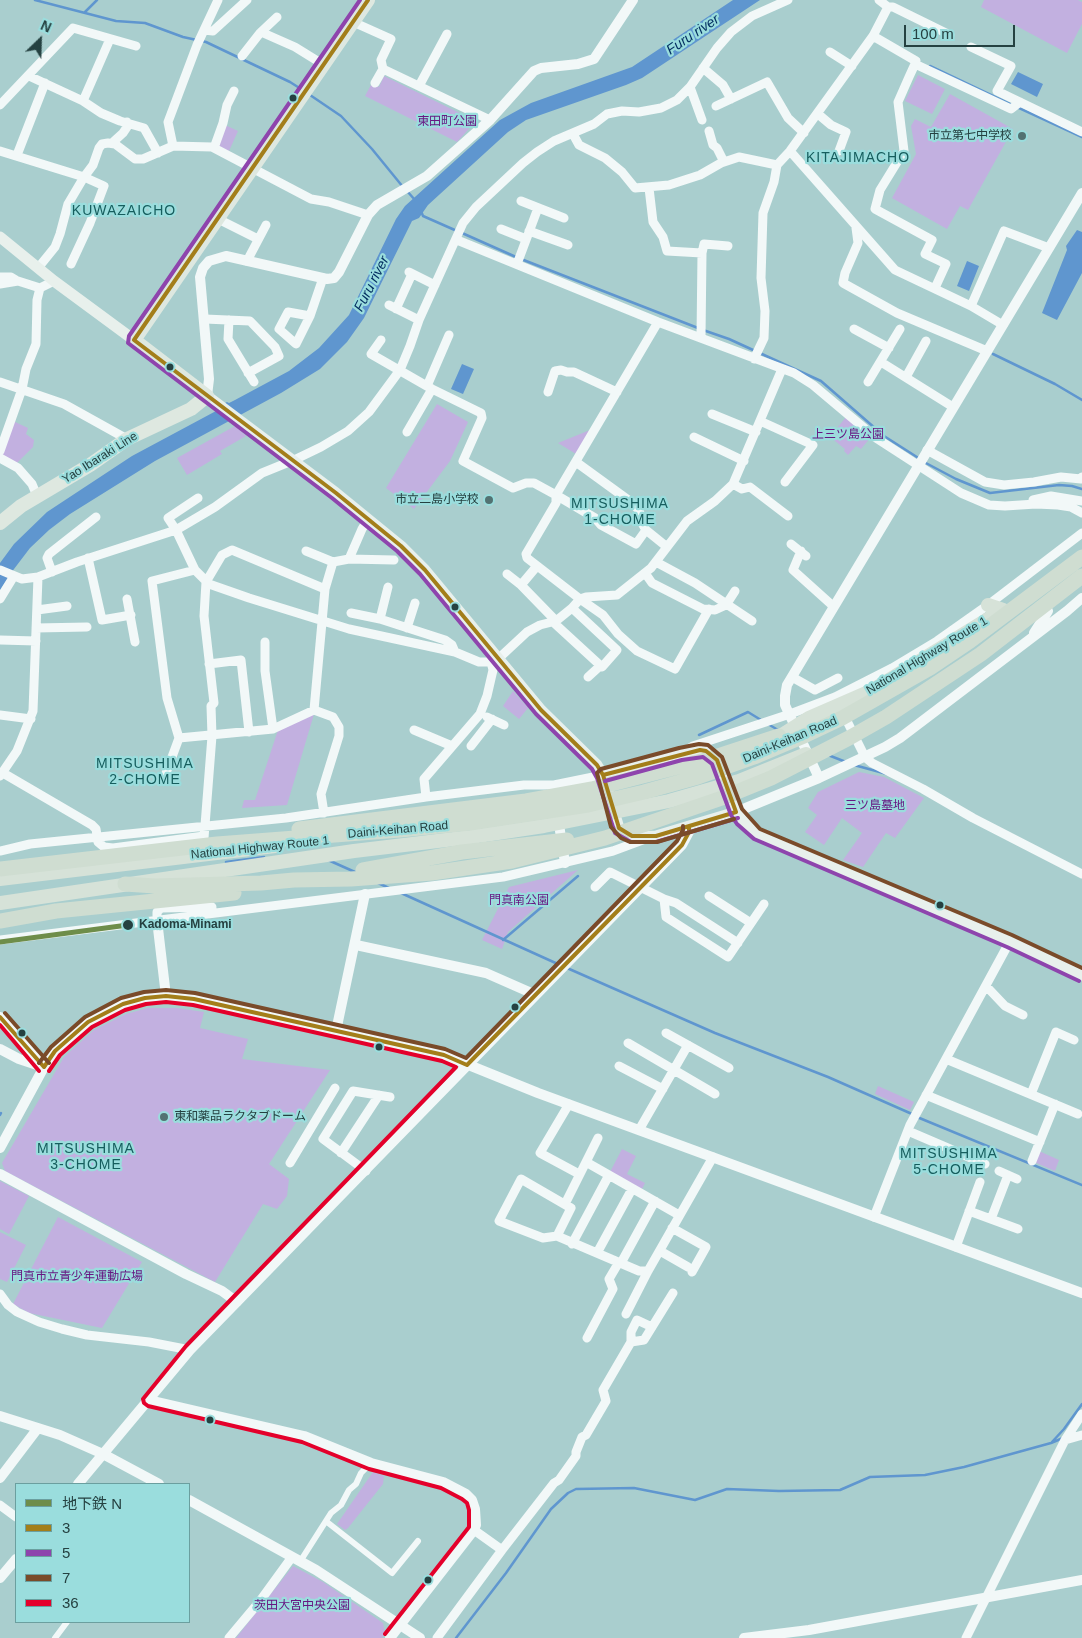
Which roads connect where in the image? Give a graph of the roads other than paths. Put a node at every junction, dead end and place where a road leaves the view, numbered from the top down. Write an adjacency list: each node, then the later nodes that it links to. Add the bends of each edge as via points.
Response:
1 (218, 0): 13 (street)
2 (247, 0): 13 (street, via 213,31)
3 (368, 0): 9 (main road)
4 (634, 0): 37 (street, via 594,59 534,71)
5 (788, 0): 23 (street, via 752,16 731,32)
6 (879, 0): 7 (street)
7 (888, 7): 12 (street); 14 (street)
8 (277, 16): 10 (street)
9 (353, 22): 21 (main road); 24 (street, via 391,39 381,60)
10 (261, 32): 19 (street); 21 (street)
11 (447, 34): 28 (street)
12 (950, 35)
13 (201, 36): 45 (street, via 168,122)
14 (873, 36): 20 (street, via 916,61); 22 (street)
15 (110, 39): 16 (street); 25 (street, via 73,28); 32 (street)
16 (136, 46)
17 (971, 47): 33 (street, via 1011,66 997,91)
18 (830, 52): 22 (street)
19 (242, 56)
20 (915, 64): 33 (street, via 1011,109); 85 (street, via 898,102 904,151 880,190 875,209 932,240 925,254 946,264)
21 (324, 65): 54 (main road)
22 (852, 66): 36 (street)
23 (703, 68): 29 (street); 31 (street, via 723,84)
24 (383, 69): 27 (street); 28 (street)
25 (29, 76): 26 (street); 34 (street)
26 (45, 83): 32 (street); 51 (street)
27 (375, 83)
28 (419, 86): 37 (street)
29 (690, 87): 38 (street); 43 (street, via 677,100 661,108 607,114)
30 (234, 91): 46 (street)
31 (731, 99): 35 (street); 42 (street, via 766,82 788,118)
32 (83, 100): 39 (street, via 101,113)
33 (1020, 102): 41 (street)
34 (0, 105)
35 (716, 106)
36 (818, 114): 42 (street); 49 (street, via 846,132)
37 (490, 120): 60 (street, via 427,176 377,205)
38 (702, 120)
39 (127, 122): 44 (street, via 123,133); 50 (street, via 144,128)
40 (709, 131): 52 (street)
41 (1082, 132)
42 (804, 133): 48 (street)
43 (573, 134): 56 (street, via 579,146 605,158 635,188); 66 (street, via 554,141 524,163 476,207)
44 (112, 143): 50 (street, via 135,159); 55 (street, via 98,148 93,165)
45 (173, 146): 46 (street); 50 (street)
46 (214, 148): 54 (street)
47 (0, 151): 51 (street)
48 (790, 151): 53 (street); 64 (street)
49 (839, 151)
50 (158, 153)
51 (17, 156): 55 (street)
52 (724, 162): 53 (street, via 739,157); 56 (street, via 700,175)
53 (777, 165): 102 (street, via 764,213 761,278 764,338)
54 (251, 169): 60 (street, via 311,199); 61 (main road)
55 (84, 177): 76 (street, via 104,186); 77 (street, via 68,204 54,247)
56 (648, 188): 73 (street, via 653,222 667,251)
57 (1082, 193): 72 (street)
58 (521, 201): 59 (street)
59 (538, 208): 62 (street); 67 (street)
60 (368, 215): 79 (street, via 339,272 334,278)
61 (218, 218): 69 (street); 97 (main road)
62 (564, 218)
63 (266, 225): 69 (street)
64 (856, 228): 85 (street, via 895,270); 101 (street, via 858,243 843,283 897,313)
65 (501, 229): 67 (street)
66 (459, 234): 74 (street); 83 (street)
67 (528, 235): 70 (street); 74 (street)
68 (0, 237): 77 (main road)
69 (258, 239): 75 (street)
70 (568, 245)
71 (728, 246): 73 (street, via 704,244)
72 (1049, 248): 86 (street, via 1004,231); 92 (street)
73 (702, 253): 95 (street)
74 (518, 259): 91 (street)
75 (247, 261): 79 (street); 88 (street, via 226,256 209,261 203,268 200,277)
76 (71, 264)
77 (38, 268): 81 (main road)
78 (0, 277): 80 (street)
79 (323, 278): 87 (street)
80 (18, 281): 82 (street); 84 (street)
81 (54, 281): 84 (street); 97 (main road)
82 (0, 284)
83 (435, 285): 90 (street); 90 (street, via 410,272 392,307)
84 (40, 288): 111 (street, via 36,344)
85 (935, 288): 86 (street)
86 (972, 306): 92 (street)
87 (310, 316)
88 (205, 318): 89 (street); 115 (street)
89 (229, 320): 106 (street, via 228,339); 106 (street, via 250,321 275,347 279,356)
90 (419, 320): 105 (street)
91 (658, 322): 95 (street); 114 (street)
92 (1003, 325): 101 (street)
93 (854, 329): 100 (street)
94 (900, 329): 100 (street)
95 (701, 331): 102 (street)
96 (449, 335): 112 (street)
97 (134, 340): 115 (main road)
98 (381, 340): 105 (street, via 371,354)
99 (926, 341): 107 (street)
100 (889, 348): 103 (street)
101 (987, 351): 116 (street)
102 (756, 354): 104 (street)
103 (881, 362): 107 (street); 110 (street)
104 (782, 369): 118 (street); 125 (street, via 813,385 876,438)
105 (400, 370): 112 (street); 126 (street, via 369,412 348,431)
106 (248, 373): 109 (street)
107 (906, 377): 116 (street)
108 (0, 382): 111 (street)
109 (254, 382)
110 (868, 382)
111 (22, 388): 122 (street, via 64,404); 123 (street)
112 (430, 388): 119 (street); 132 (street, via 481,413 482,418 463,461 513,488 534,482)
113 (548, 392): 114 (street, via 556,371 561,370 574,372)
114 (617, 392): 128 (street)
115 (212, 400): 122 (main road, Yao Ibaraki Line); 126 (main road)
116 (953, 407): 125 (street)
117 (712, 414): 120 (street)
118 (760, 421): 120 (street); 130 (street, via 813,445)
119 (407, 432)
120 (756, 432): 127 (street)
121 (694, 436): 127 (street)
122 (128, 439): 133 (main road, Yao Ibaraki Line)
123 (0, 452)
124 (0, 458): 133 (street, via 18,468 32,484)
125 (922, 459): 129 (street, via 985,482 1004,485); 136 (street, via 962,493 988,504); 178 (street)
126 (294, 460): 140 (main road); 142 (street, via 262,473)
127 (744, 461): 131 (street)
128 (576, 462): 132 (street); 143 (street, via 631,502 639,510)
129 (1082, 477)
130 (785, 482)
131 (733, 484): 138 (street, via 742,489 750,487); 146 (street, via 687,522)
132 (556, 495): 143 (street, via 636,544); 155 (street, via 556,503 526,554)
133 (36, 496): 141 (main road, Yao Ibaraki Line)
134 (198, 498): 142 (street, via 168,518)
135 (1082, 501): 136 (street, via 1051,496)
136 (1005, 506): 137 (street, via 1058,505)
137 (1082, 513)
138 (788, 516)
139 (96, 517): 158 (street, via 49,554 47,558)
140 (368, 519): 151 (street); 199 (main road, via 426,570)
141 (0, 523)
142 (176, 530): 150 (street); 157 (street)
143 (646, 530): 146 (street)
144 (1082, 533): 176 (street)
145 (792, 544): 178 (street, via 803,553 793,570)
146 (667, 547): 154 (street)
147 (306, 551): 153 (street)
148 (1082, 551): 182 (highway, National Highway Route 1)
149 (1082, 557): 202 (highway, Daini-Keihan Road)
150 (88, 558): 158 (street); 185 (street, via 102,620)
151 (349, 559): 152 (street); 153 (street)
152 (394, 560)
153 (333, 562): 168 (street)
154 (656, 562): 159 (street); 175 (street)
155 (536, 566): 166 (street); 173 (street)
156 (0, 570): 161 (street)
157 (195, 570): 164 (street); 219 (street, via 152,581 167,698)
158 (52, 572): 163 (street)
159 (645, 573): 173 (street, via 617,595); 180 (street, via 652,583)
160 (507, 574): 166 (street)
161 (13, 576): 163 (street, via 22,579); 171 (street)
162 (1082, 576): 234 (highway, Daini-Keihan Road, via 981,654 886,716 770,778)
163 (38, 577): 181 (street)
164 (206, 582): 168 (street, via 222,555 232,550); 187 (street); 200 (street, via 204,616)
165 (1082, 584): 183 (highway, National Highway Route 1)
166 (521, 585): 188 (street)
167 (388, 587): 186 (street)
168 (325, 589): 187 (street)
169 (735, 591): 175 (street)
170 (1082, 598): 194 (street)
171 (0, 599)
172 (128, 599): 185 (street)
173 (580, 599): 179 (street); 180 (street, via 604,615 618,634 637,651 675,669)
174 (415, 603): 192 (street)
175 (726, 604): 180 (street, via 715,610); 189 (street)
176 (988, 605): 182 (highway); 206 (street)
177 (67, 606): 181 (street)
178 (834, 606): 203 (street)
179 (572, 608): 188 (street); 201 (street, via 617,650)
180 (709, 609)
181 (37, 610): 191 (street)
182 (1003, 610): 206 (highway, National Highway Route 1, via 871,691)
183 (1048, 611): 194 (street); 217 (highway, National Highway Route 1, via 978,664 913,706)
184 (351, 613): 186 (street)
185 (130, 615): 196 (street)
186 (380, 619): 192 (street)
187 (322, 621): 198 (street); 207 (street)
188 (554, 621): 199 (street, via 527,632); 201 (street)
189 (752, 621)
190 (87, 627): 191 (street)
191 (36, 628): 195 (street)
192 (407, 628): 198 (street, via 445,640)
193 (0, 640): 195 (street)
194 (1029, 640): 224 (street, via 900,738)
195 (36, 641): 210 (street)
196 (135, 642)
197 (265, 642): 214 (street, via 264,671)
198 (455, 652): 199 (street, via 479,662)
199 (494, 661): 209 (street); 226 (main road, via 597,765)
200 (209, 664): 216 (street, via 241,660); 218 (street, via 214,703 211,706)
201 (600, 666): 204 (street)
202 (930, 668): 232 (highway, via 838,714 798,730 640,778 526,801); 236 (highway, Daini-Keihan Road, via 806,735 698,777 644,792 588,805 470,823 400,830)
203 (792, 676): 205 (street, via 815,690); 213 (street, via 787,685 785,705)
204 (588, 677)
205 (838, 678)
206 (837, 701): 213 (highway, National Highway Route 1); 217 (street)
207 (314, 710): 214 (street); 232 (street, via 333,717 340,728 321,794)
208 (0, 714): 210 (street)
209 (480, 714): 211 (street); 220 (street)
210 (30, 719): 225 (street, via 18,751)
211 (492, 719): 212 (street); 221 (street)
212 (504, 725)
213 (795, 726): 222 (street); 223 (street, via 693,746); 233 (highway, National Highway Route 1, via 748,756 696,780)
214 (273, 730): 216 (street)
215 (414, 730): 220 (street)
216 (249, 732): 218 (street)
217 (854, 734): 222 (highway, National Highway Route 1); 224 (street)
218 (212, 736): 219 (street); 236 (street)
219 (179, 738): 227 (street)
220 (452, 746): 230 (street, via 424,779)
221 (471, 746)
222 (807, 752): 228 (street); 233 (highway, National Highway Route 1, via 738,781 669,801)
223 (681, 754): 226 (main road); 231 (main road, via 700,750 712,754)
224 (865, 757): 228 (street); 246 (street)
225 (2, 774): 238 (street, via 92,825)
226 (603, 775): 229 (street); 237 (main road, via 619,828 632,836)
227 (165, 776)
228 (819, 778): 231 (street)
229 (554, 784): 230 (street); 244 (street)
230 (426, 797): 232 (street)
231 (736, 812): 235 (main road); 261 (main road, via 757,834)
232 (321, 820): 236 (street); 241 (highway)
233 (544, 821): 240 (highway, National Highway Route 1, via 471,837); 241 (highway, National Highway Route 1)
234 (642, 826): 248 (highway, via 541,854 470,868 386,877 261,883); 258 (highway, via 587,837 432,857 266,889 56,911)
235 (689, 826): 237 (main road); 251 (street, via 682,846)
236 (207, 836): 238 (street); 238 (street, via 113,848 100,845); 242 (highway, Daini-Keihan Road)
237 (656, 836): 244 (street)
238 (97, 837): 239 (street, via 30,844)
239 (0, 851)
240 (354, 851): 248 (highway, National Highway Route 1); 249 (street, via 372,860 388,878)
241 (194, 855): 247 (highway, National Highway Route 1)
242 (122, 856): 243 (highway); 245 (highway)
243 (0, 862)
244 (565, 863): 249 (street, via 503,878)
245 (0, 869)
246 (1082, 874)
247 (0, 879)
248 (125, 884): 255 (highway, National Highway Route 1)
249 (423, 887): 252 (street)
250 (594, 888): 251 (street, via 610,872)
251 (641, 888): 254 (street); 266 (street)
252 (366, 894): 257 (street, via 212,907); 263 (street)
253 (709, 896): 259 (street)
254 (664, 899): 262 (street, via 676,903); 262 (street, via 666,918 728,957)
255 (0, 903)
256 (764, 904): 259 (street)
257 (157, 920): 260 (street); 267 (street)
258 (0, 921)
259 (751, 923): 262 (street)
260 (0, 940)
261 (1010, 941): 264 (main road); 265 (street)
262 (738, 942)
263 (356, 944): 266 (street, via 486,973); 270 (street)
264 (1082, 975)
265 (986, 986): 268 (street, via 1005,1006); 276 (street)
266 (536, 995): 277 (street)
267 (166, 996): 270 (street, via 194,999); 279 (street, via 123,1004 88,1022 55,1051)
268 (1024, 1015)
269 (0, 1017): 279 (street)
270 (336, 1031): 277 (street, via 444,1055)
271 (666, 1033): 274 (street)
272 (1074, 1040): 285 (street, via 1056,1032)
273 (628, 1043): 281 (street)
274 (688, 1045): 280 (street); 281 (street)
275 (0, 1049): 279 (street)
276 (946, 1059): 285 (street); 287 (street)
277 (467, 1064): 289 (street); 305 (street)
278 (619, 1066): 283 (street)
279 (44, 1067): 298 (street)
280 (729, 1068)
281 (674, 1070): 283 (street); 284 (street)
282 (335, 1088): 291 (street)
283 (663, 1089): 294 (street)
284 (716, 1094)
285 (1031, 1094): 290 (street)
286 (379, 1095): 288 (street); 293 (street, via 353,1091); 299 (street)
287 (926, 1095): 295 (street); 297 (street)
288 (390, 1096)
289 (569, 1104): 294 (street); 307 (street, via 540,1153)
290 (1055, 1104): 292 (street); 297 (street)
291 (322, 1109): 293 (street); 303 (street)
292 (1078, 1114)
293 (337, 1117): 299 (street, via 323,1139)
294 (639, 1130): 300 (street)
295 (908, 1131): 304 (street); 316 (street)
296 (598, 1138): 302 (street)
297 (1040, 1142): 301 (street)
298 (0, 1148)
299 (341, 1154): 305 (street)
300 (712, 1156): 315 (street); 316 (street)
301 (1032, 1161)
302 (586, 1162): 307 (street); 308 (street)
303 (290, 1163)
304 (985, 1164)
305 (366, 1171): 330 (street)
306 (0, 1174): 330 (street, via 222,1291)
307 (579, 1174): 313 (street)
308 (609, 1175): 311 (street); 321 (street)
309 (1017, 1179): 317 (street, via 1003,1173)
310 (980, 1182): 314 (street)
311 (632, 1188): 312 (street); 324 (street)
312 (655, 1201): 315 (street); 325 (street)
313 (565, 1204): 320 (street, via 571,1208); 320 (street, via 521,1179 499,1220 543,1238)
314 (970, 1211): 317 (street); 322 (street)
315 (679, 1215): 318 (street)
316 (874, 1217): 322 (street)
317 (991, 1219): 319 (street)
318 (672, 1228): 323 (street); 323 (street, via 706,1246 690,1269)
319 (1018, 1229)
320 (557, 1236): 321 (street)
321 (572, 1244): 324 (street)
322 (956, 1247): 328 (street)
323 (660, 1251): 326 (street)
324 (597, 1253): 325 (street)
325 (620, 1262): 326 (street, via 639,1271); 333 (street, via 609,1279 613,1289)
326 (648, 1271): 331 (street)
327 (673, 1293): 332 (street)
328 (1082, 1293)
329 (0, 1294): 335 (street, via 17,1312 38,1322 86,1335)
330 (237, 1302): 335 (street)
331 (626, 1314)
332 (652, 1327): 334 (street, via 644,1340); 334 (street, via 637,1320 631,1332)
333 (587, 1338)
334 (631, 1342): 353 (street, via 603,1390 606,1401 582,1437 576,1456)
335 (190, 1350): 336 (street)
336 (149, 1400): 342 (street); 351 (street, via 304,1436 371,1462 450,1485 472,1500 476,1518)
337 (1082, 1414): 341 (street)
338 (0, 1416): 339 (street)
339 (38, 1428): 342 (street); 344 (street)
340 (1082, 1435): 341 (street)
341 (1065, 1440): 359 (street)
342 (102, 1454): 345 (street); 346 (street)
343 (367, 1467): 350 (street)
344 (0, 1478)
345 (79, 1483)
346 (157, 1483)
347 (190, 1501): 355 (street)
348 (0, 1505): 349 (street)
349 (15, 1517)
350 (327, 1522): 352 (street, via 392,1574); 354 (street)
351 (474, 1530): 353 (street); 361 (street)
352 (418, 1542)
353 (502, 1550): 367 (street)
354 (303, 1556)
355 (292, 1557): 361 (street); 364 (street)
356 (15, 1560): 357 (street)
357 (0, 1578)
358 (1082, 1580): 359 (street)
359 (986, 1597): 362 (street); 369 (street)
360 (66, 1623): 363 (street)
361 (401, 1625): 365 (street); 366 (street)
362 (784, 1635): 368 (street)
363 (55, 1638)
364 (229, 1638)
365 (390, 1638)
366 (420, 1638)
367 (437, 1638)
368 (744, 1638)
369 (966, 1638)

